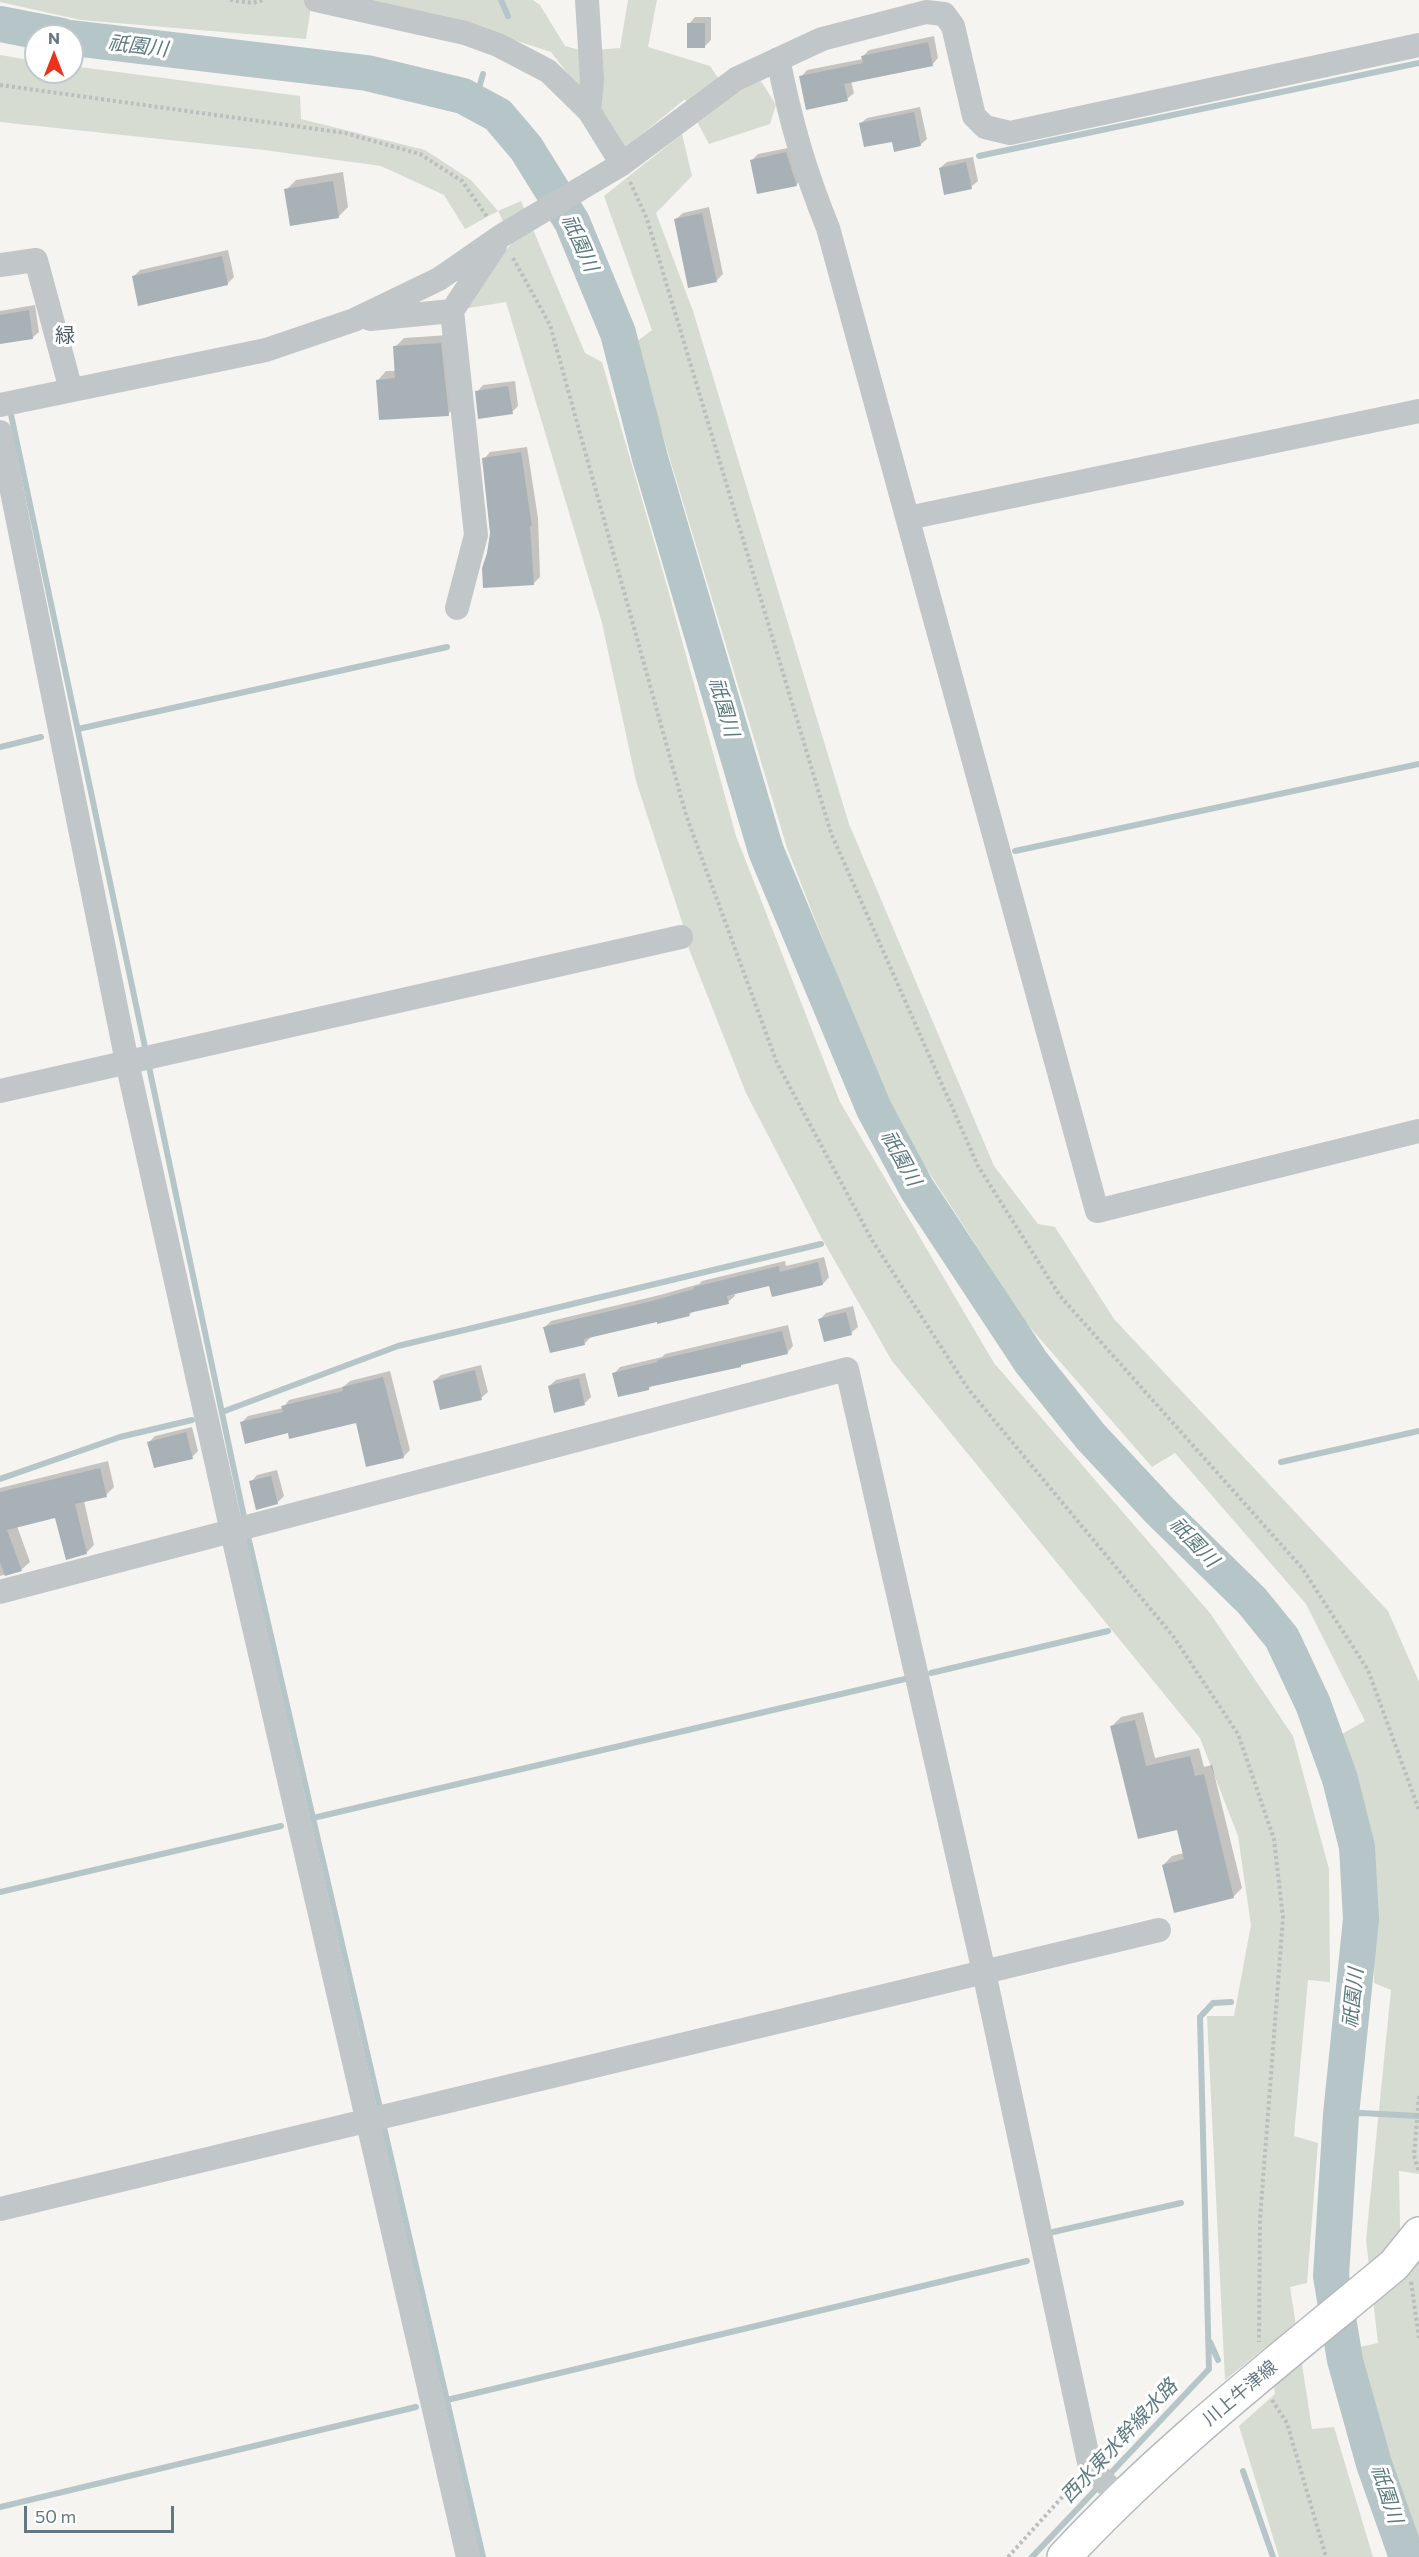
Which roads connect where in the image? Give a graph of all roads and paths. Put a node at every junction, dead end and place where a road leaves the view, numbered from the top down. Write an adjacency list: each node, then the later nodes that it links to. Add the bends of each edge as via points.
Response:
1 (230, 0): 2 (path)
2 (263, 0)
3 (316, 0): 8 (street, via 465,33 498,45 548,71)
4 (587, 0): 8 (street)
5 (1419, 45): 6 (street, via 1010,134 985,127 974,116 953,26 944,14 926,12 822,39)
6 (778, 59): 9 (street, via 736,79); 18 (street, via 792,126 806,175 828,228)
7 (0, 85): 10 (path, via 345,133 420,154 462,181)
8 (590, 111): 9 (street)
9 (622, 164): 10 (street); 26 (path, via 647,219 831,832 978,1166 1060,1296 1302,1568 1368,1670)
10 (501, 236): 12 (street); 13 (street, via 439,279); 35 (path, via 550,325 686,815 777,1063 872,1240 969,1390 1173,1636 1238,1734 1274,1839 1283,1918 1260,2219)
11 (0, 265): 14 (street, via 36,260)
12 (452, 311): 13 (street); 19 (street, via 476,535)
13 (354, 320): 14 (street, via 266,350)
14 (70, 390): 15 (street)
15 (0, 405)
16 (1419, 411): 18 (street)
17 (0, 432): 21 (street)
18 (908, 518): 23 (street, via 1097,1210)
19 (457, 608)
20 (681, 937): 21 (street)
21 (127, 1062): 22 (street); 24 (street)
22 (0, 1091)
23 (1419, 1131)
24 (244, 1529): 25 (street); 28 (street, via 847,1369); 30 (street)
25 (0, 1592)
26 (1419, 1810)
27 (1159, 1930): 28 (street)
28 (984, 1972): 30 (street); 36 (street)
29 (1419, 2096): 31 (path, via 1414,2155)
30 (367, 2120): 32 (street); 38 (street)
31 (1419, 2173)
32 (0, 2209)
33 (1413, 2241): 34 (path); 35 (main road, 川上牛津線, via 1394,2265)
34 (1419, 2338)
35 (1258, 2378): 37 (main road, 川上牛津線); 41 (path, via 1287,2423)
36 (1090, 2467): 37 (street); 39 (path)
37 (1120, 2498): 40 (main road, 川上牛津線)
38 (468, 2557)
39 (1008, 2557)
40 (1064, 2557)
41 (1326, 2557)

